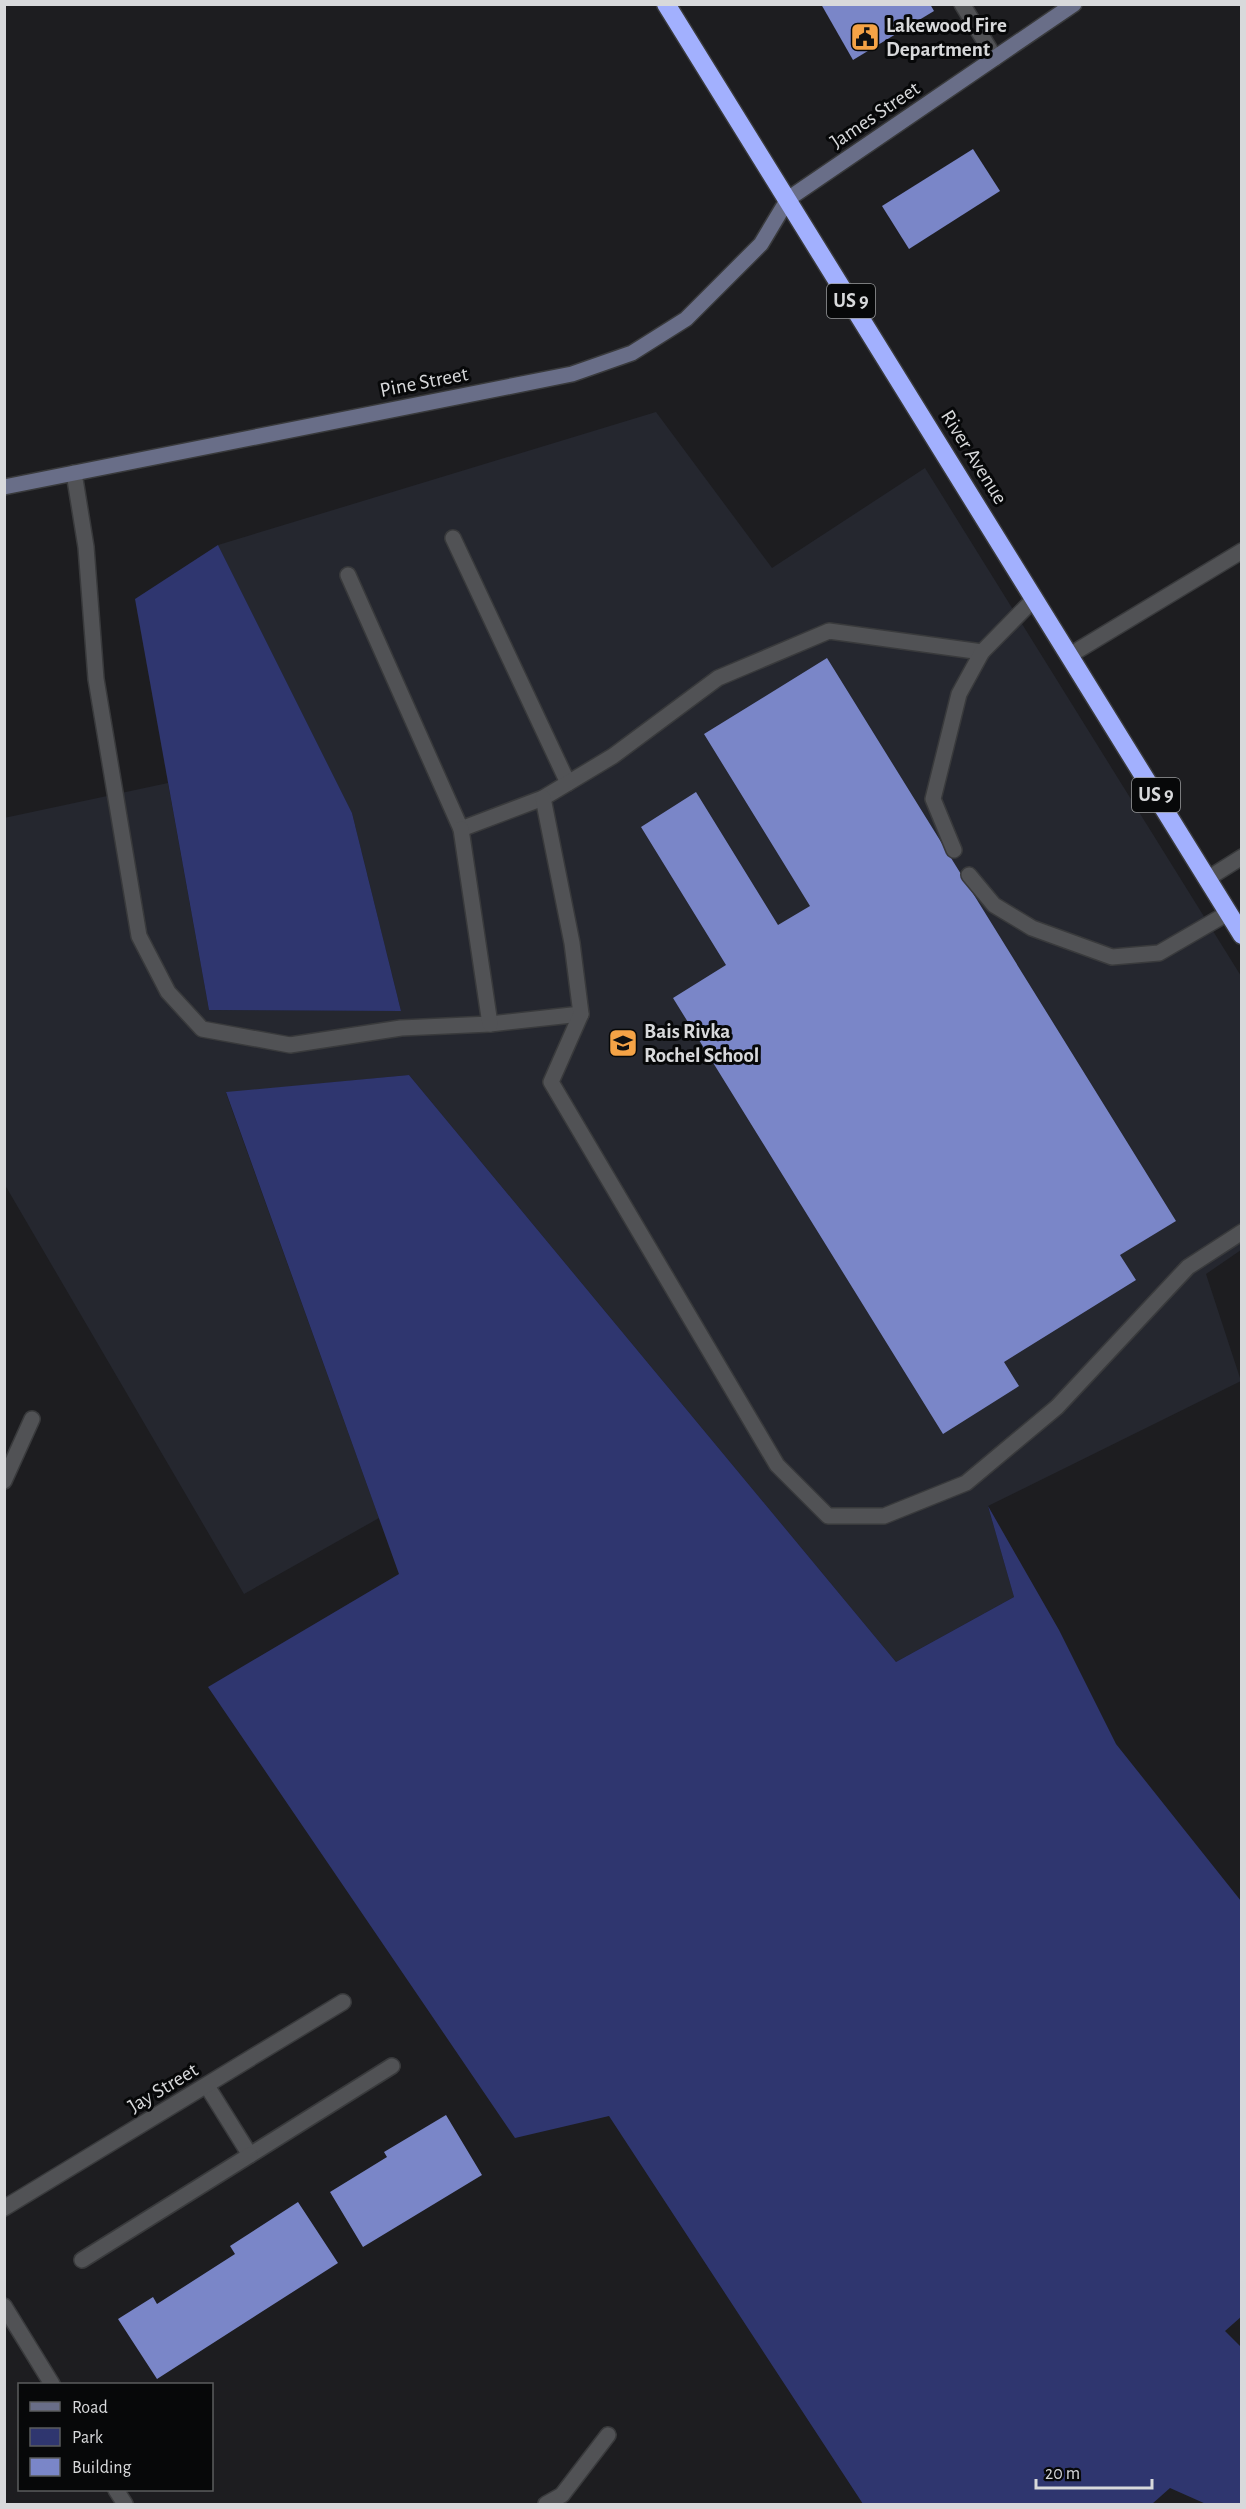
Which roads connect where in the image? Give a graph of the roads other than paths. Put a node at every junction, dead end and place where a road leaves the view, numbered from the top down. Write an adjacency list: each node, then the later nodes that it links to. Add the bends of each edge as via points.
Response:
1 (666, 4): 5 (highway, River Avenue / US 9)
2 (962, 4): 4 (street)
3 (1074, 4): 4 (street, James Street)
4 (995, 58): 5 (street, James Street)
5 (788, 199): 6 (street, Pine Street, via 761,244 745,261 686,318 632,353 572,374); 11 (highway, River Avenue / US 9)
6 (74, 473): 7 (street, Pine Street); 24 (street, via 86,547 96,679 139,936 168,992 202,1029 290,1045 401,1028)
7 (4, 487)
8 (453, 538): 14 (street)
9 (1242, 551): 13 (street)
10 (348, 575): 16 (street)
11 (1035, 598): 12 (street); 13 (highway, River Avenue / US 9)
12 (982, 652): 14 (street, via 829,631 718,678 613,756); 17 (street, via 959,694 933,799)
13 (1071, 655): 20 (highway, River Avenue / US 9)
14 (568, 783): 15 (street)
15 (543, 798): 16 (street); 23 (street, via 572,943)
16 (461, 829): 24 (street)
17 (954, 850)
18 (1242, 857): 20 (street)
19 (969, 875): 21 (street, via 994,905 1032,928 1112,957 1159,953)
20 (1207, 879): 21 (highway, River Avenue / US 9)
21 (1228, 913): 22 (highway, River Avenue / US 9)
22 (1242, 935)
23 (581, 1014): 24 (street); 25 (street, via 551,1082 777,1465 828,1516 884,1516 966,1482 1057,1407 1188,1267)
24 (490, 1024)
25 (1242, 1232)
26 (32, 1419): 27 (street)
27 (4, 1481)
28 (343, 2002): 30 (street, Jay Street)
29 (392, 2067): 31 (street)
30 (207, 2086): 31 (street); 32 (street, Jay Street)
31 (250, 2155): 33 (street)
32 (4, 2208)
33 (82, 2260)
34 (4, 2306): 35 (street)
35 (51, 2383)
36 (608, 2435): 39 (street, via 562,2494)
37 (117, 2491): 38 (street)
38 (125, 2505)
39 (546, 2505)

